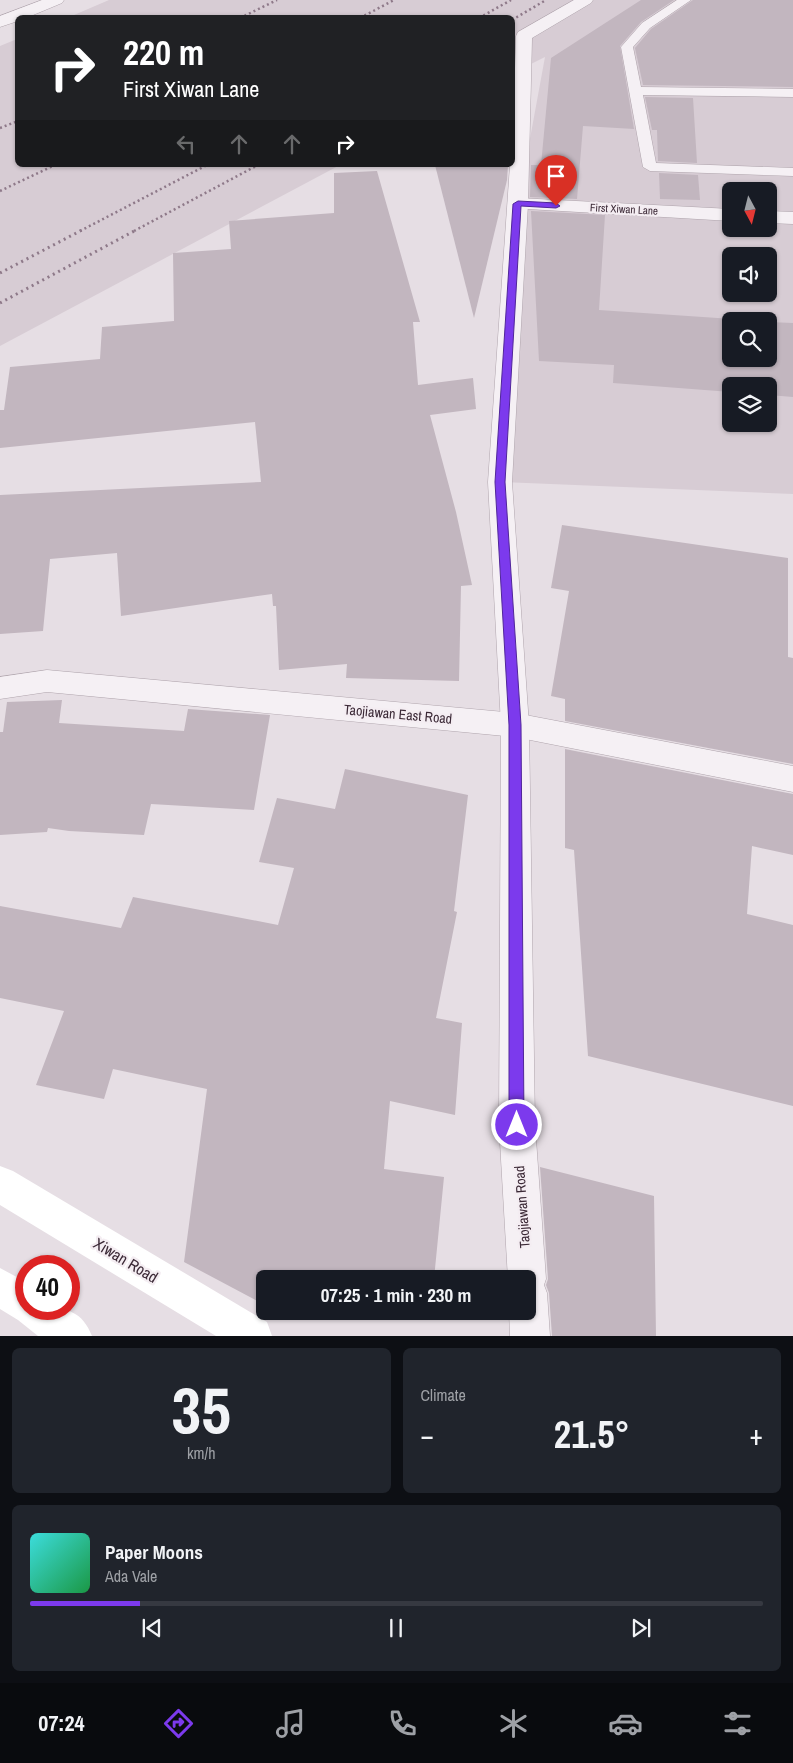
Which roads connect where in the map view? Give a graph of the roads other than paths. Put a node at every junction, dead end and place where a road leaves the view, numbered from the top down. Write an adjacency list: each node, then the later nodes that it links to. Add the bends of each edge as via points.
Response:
1 (56, 0): 4 (street)
2 (585, 0): 10 (street, Taojiawan Road, via 524,36)
3 (685, 0): 7 (lane, via 654,17 635,34 627,47)
4 (18, 15)
5 (15, 16): 6 (street)
6 (0, 22)
7 (635, 91): 8 (lane); 9 (lane, via 650,167)
8 (793, 93)
9 (793, 172)
10 (518, 204): 11 (street, First Xiwan Lane); 15 (street, Taojiawan Road, via 500,482)
11 (722, 215)
12 (778, 217): 13 (street)
13 (793, 218)
14 (0, 688): 15 (street, Taojiawan East Road, via 47,681)
15 (515, 725): 16 (street, Taojiawan East Road); 18 (street, Taojiawan Road, via 517,1125)
16 (793, 779)
17 (0, 1184): 24 (main road, Xiwan Road)
18 (526, 1270)
19 (0, 1287): 20 (main road)
20 (15, 1297)
21 (49, 1320): 23 (main road)
22 (529, 1320): 25 (street)
23 (73, 1336)
24 (253, 1336)
25 (530, 1336)

